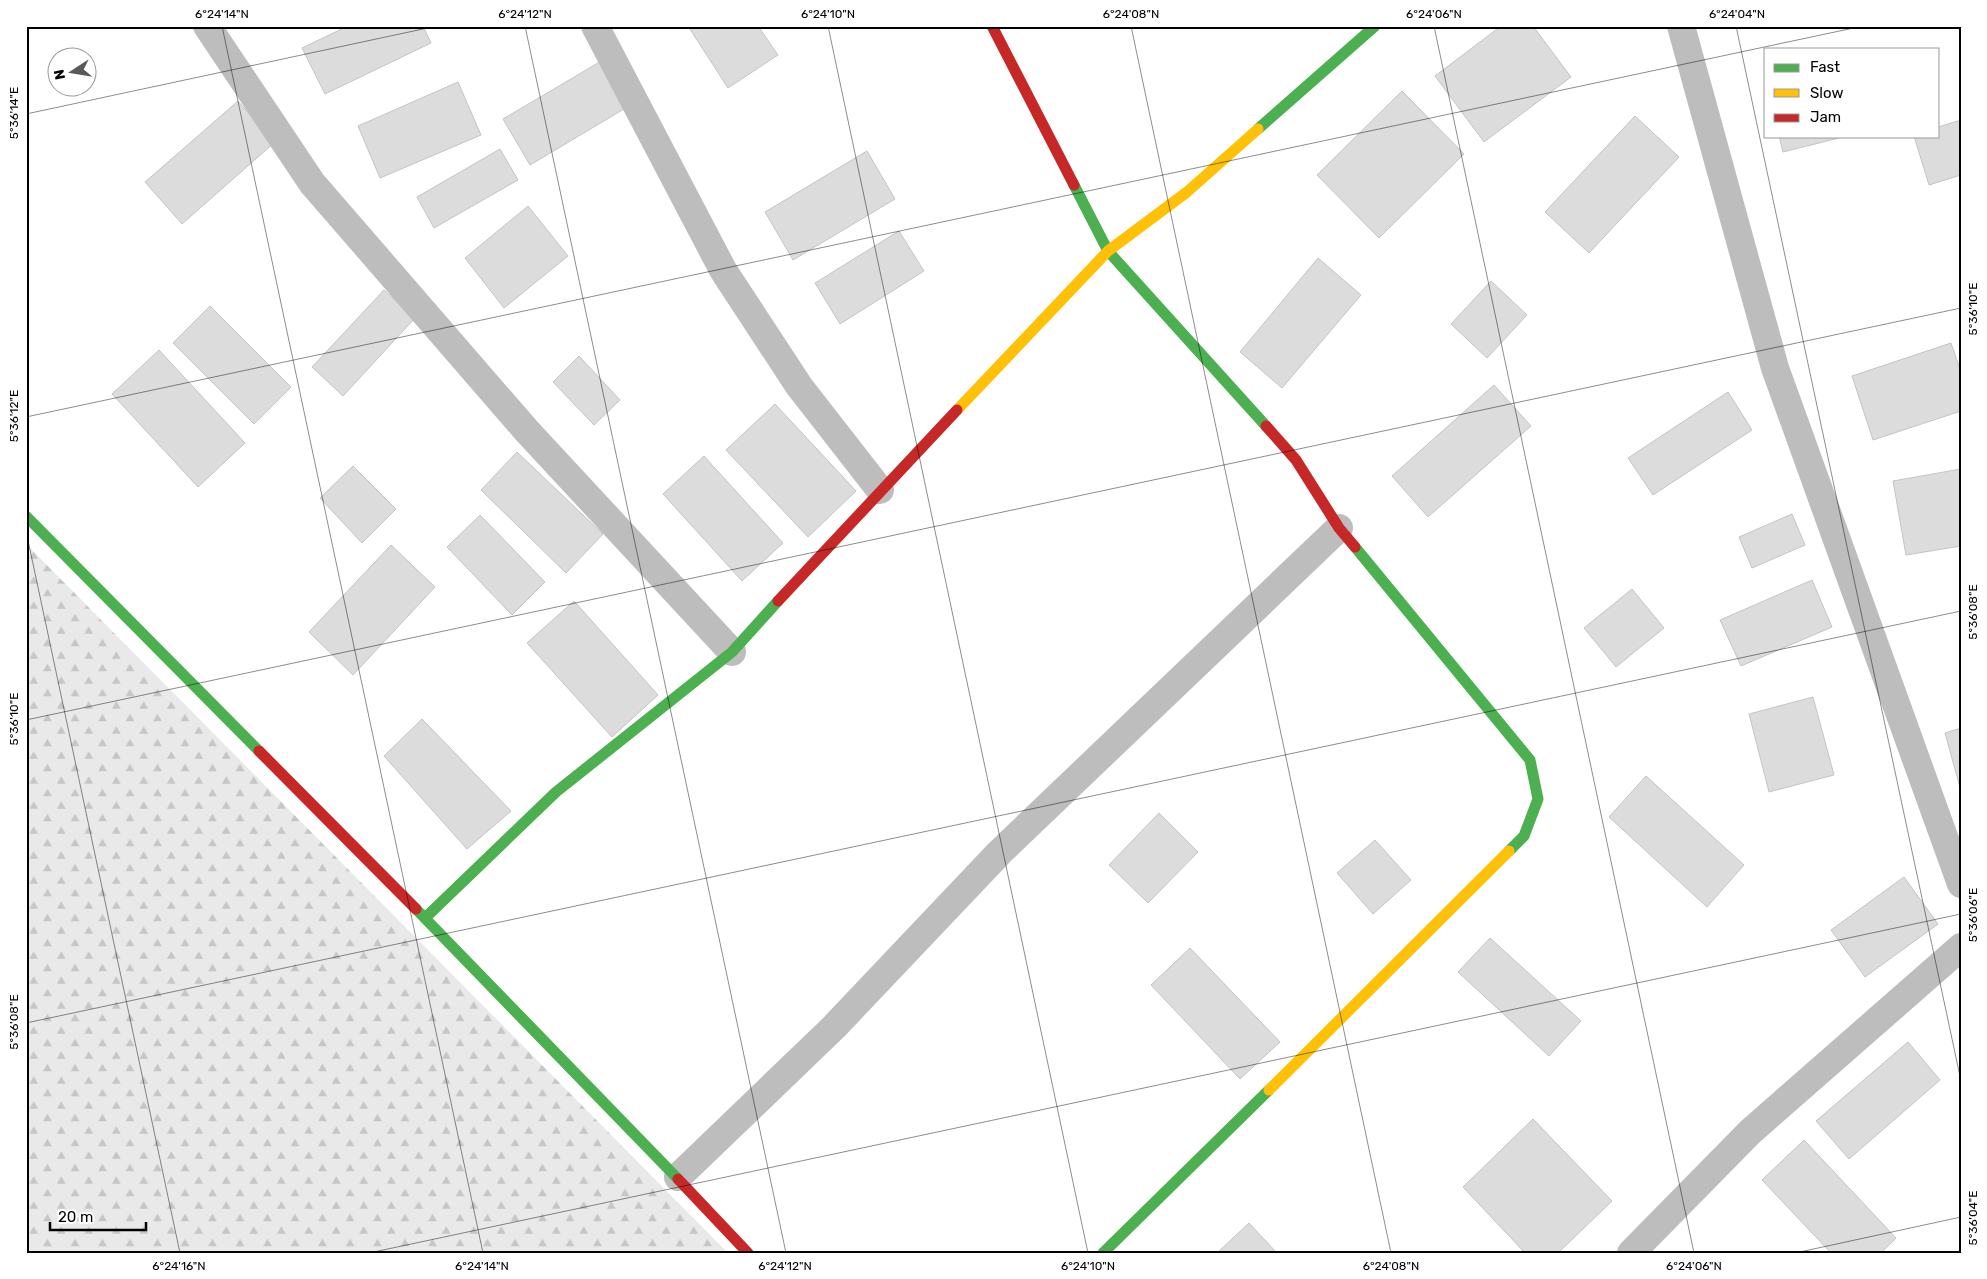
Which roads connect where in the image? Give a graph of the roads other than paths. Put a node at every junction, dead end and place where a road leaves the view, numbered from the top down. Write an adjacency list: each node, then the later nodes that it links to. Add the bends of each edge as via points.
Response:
1 (207, 26): 10 (street, via 318,190 526,430)
2 (595, 26): 7 (street, via 723,270 799,386)
3 (992, 26): 6 (street)
4 (1375, 26): 6 (street, via 1187,192)
5 (1681, 26): 11 (street, via 1776,368)
6 (1108, 251): 7 (street); 9 (street, via 1296,460)
7 (880, 490): 10 (street)
8 (26, 516): 12 (street)
9 (1339, 528): 14 (street, via 1000,852 834,1027); 16 (street, via 1530,760 1538,799 1524,836)
10 (732, 652): 12 (street, via 556,792)
11 (1961, 884)
12 (425, 918): 14 (street)
13 (1961, 947): 17 (street, via 1750,1132)
14 (678, 1177): 15 (street)
15 (748, 1253)
16 (1104, 1253)
17 (1631, 1253)

